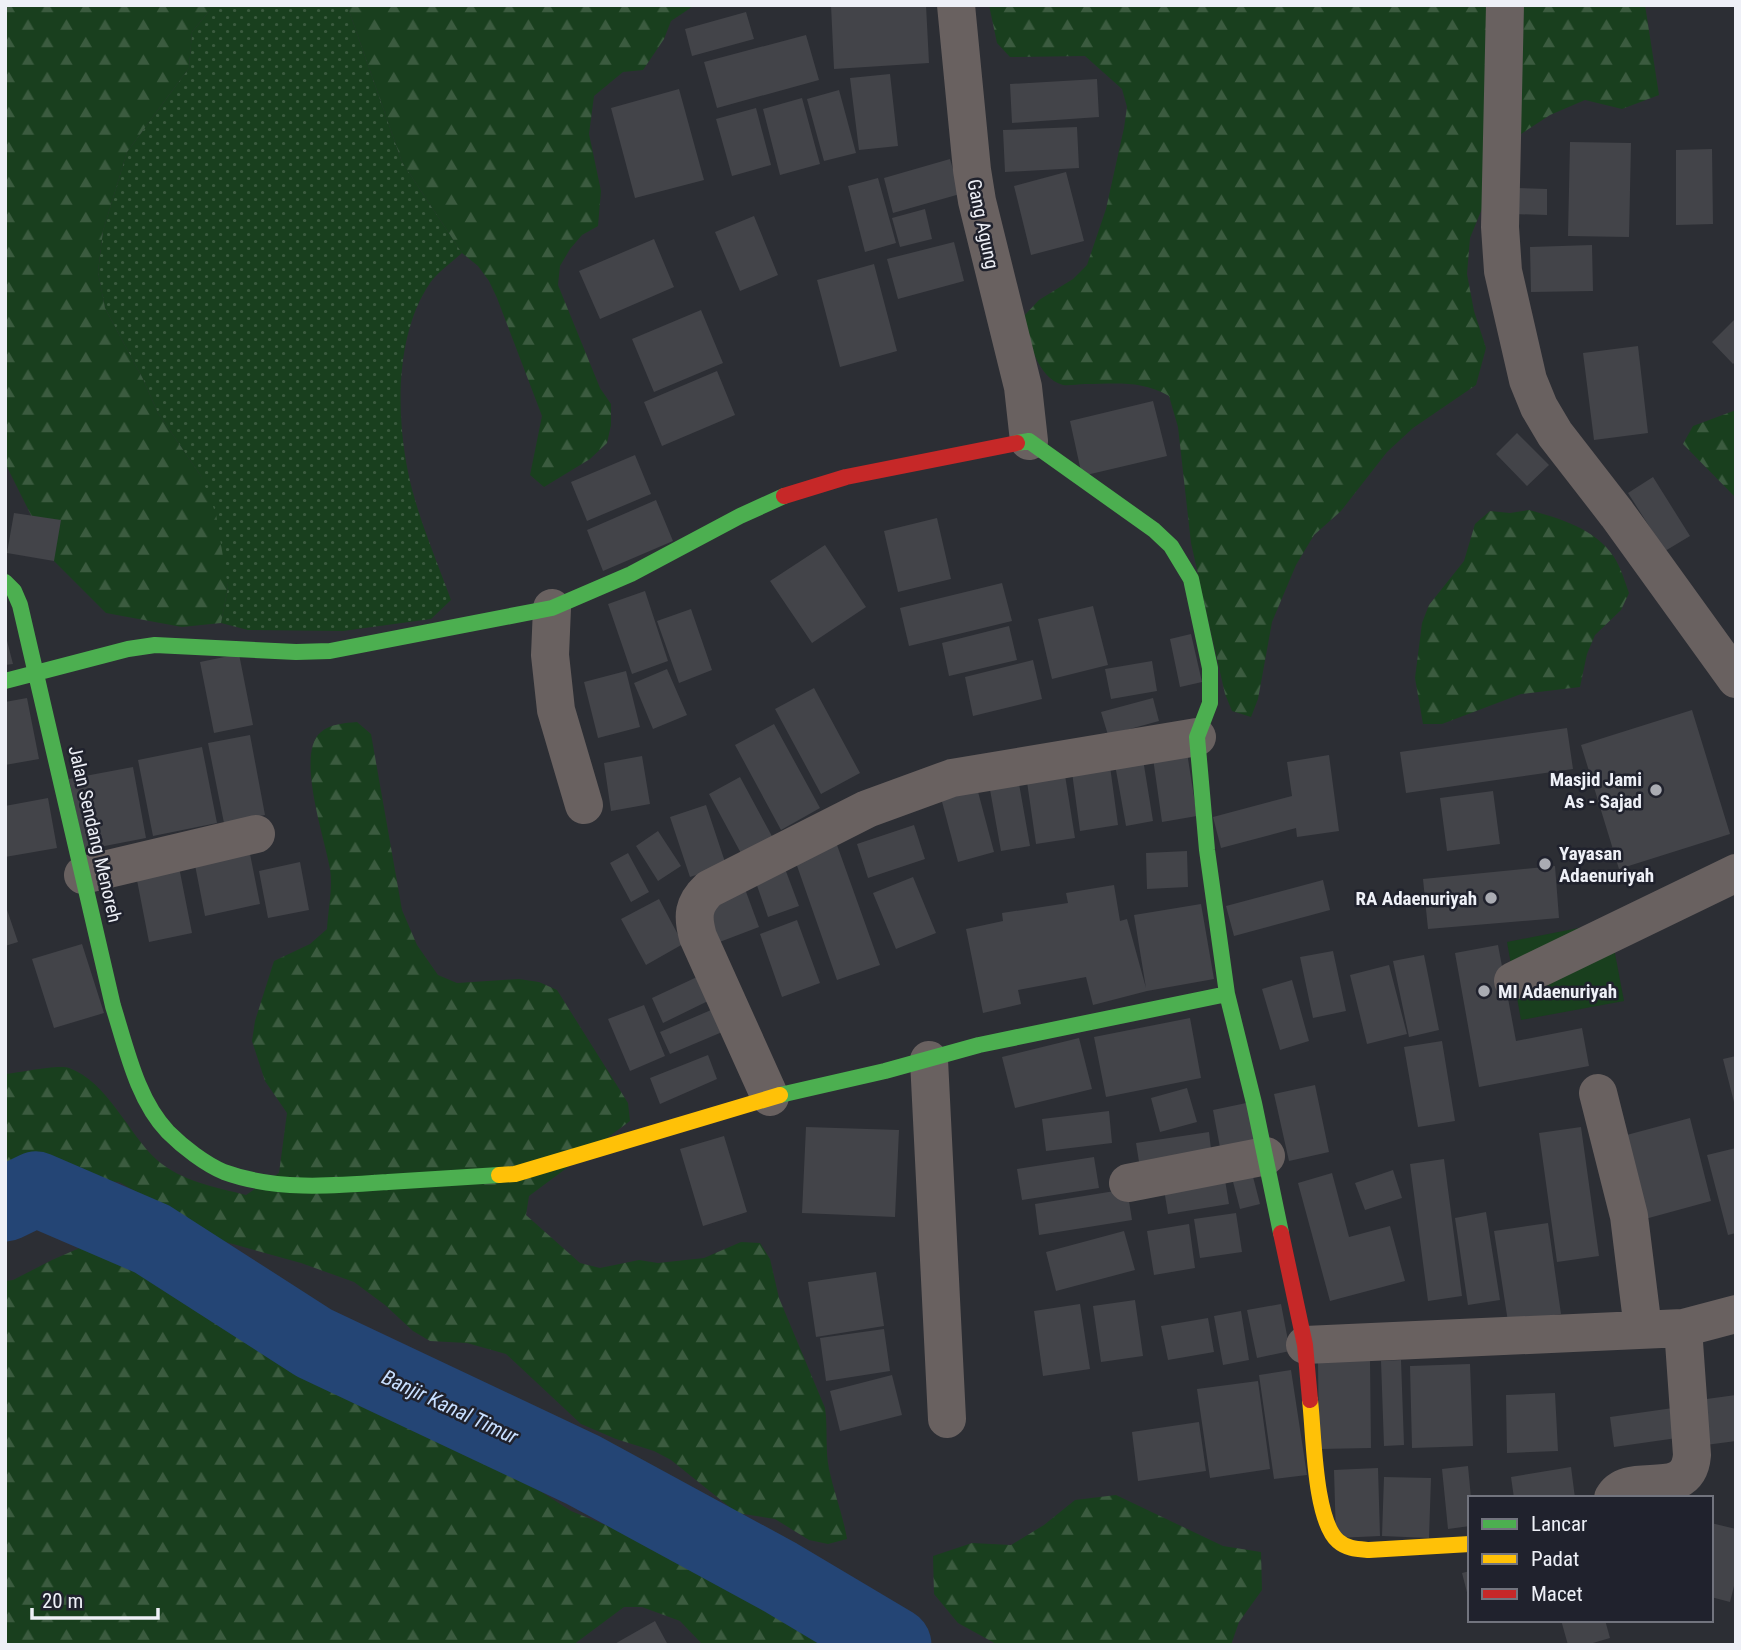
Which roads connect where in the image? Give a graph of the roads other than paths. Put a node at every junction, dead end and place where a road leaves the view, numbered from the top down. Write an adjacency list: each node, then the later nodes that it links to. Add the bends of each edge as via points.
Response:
1 (956, 5): 3 (street, Gang Agung, via 977,201 1023,387)
2 (1505, 5): 7 (street, via 1500,227 1503,271 1528,380 1555,434)
3 (1029, 440): 5 (street, via 846,477 789,494 631,574); 9 (street, via 1154,530 1183,563 1191,579 1211,681 1210,703)
4 (5, 582): 6 (street, Jalan Sendang Menoreh, via 20,605)
5 (552, 608): 6 (street, via 330,651 155,645); 10 (street, via 550,655 556,710)
6 (35, 673): 8 (street); 13 (street, Jalan Sendang Menoreh)
7 (1736, 678)
8 (5, 681)
9 (1198, 737): 15 (street, via 1207,850); 18 (street, via 952,778 867,809 709,889 694,909 693,922)
10 (584, 805)
11 (256, 834): 13 (street)
12 (1736, 873): 14 (street)
13 (83, 875): 18 (street, Jalan Sendang Menoreh, via 113,1006 148,1103 167,1131 222,1171 260,1182 326,1186 515,1174)
14 (1513, 981)
15 (1227, 994): 16 (street, Jalan Sendang Menoreh, via 979,1045); 19 (street)
16 (929, 1060): 18 (street, Jalan Sendang Menoreh); 25 (street)
17 (1598, 1093): 23 (street, via 1629,1216)
18 (771, 1097)
19 (1266, 1156): 20 (street); 24 (street)
20 (1128, 1183)
21 (1736, 1314): 22 (street)
22 (1683, 1328): 23 (street); 26 (street, via 1692,1455 1689,1472 1671,1482 1622,1488)
23 (1643, 1329): 24 (street)
24 (1305, 1345): 27 (street, via 1321,1505 1324,1521 1337,1541 1357,1551)
25 (947, 1419)
26 (1615, 1496)
27 (1468, 1544)

